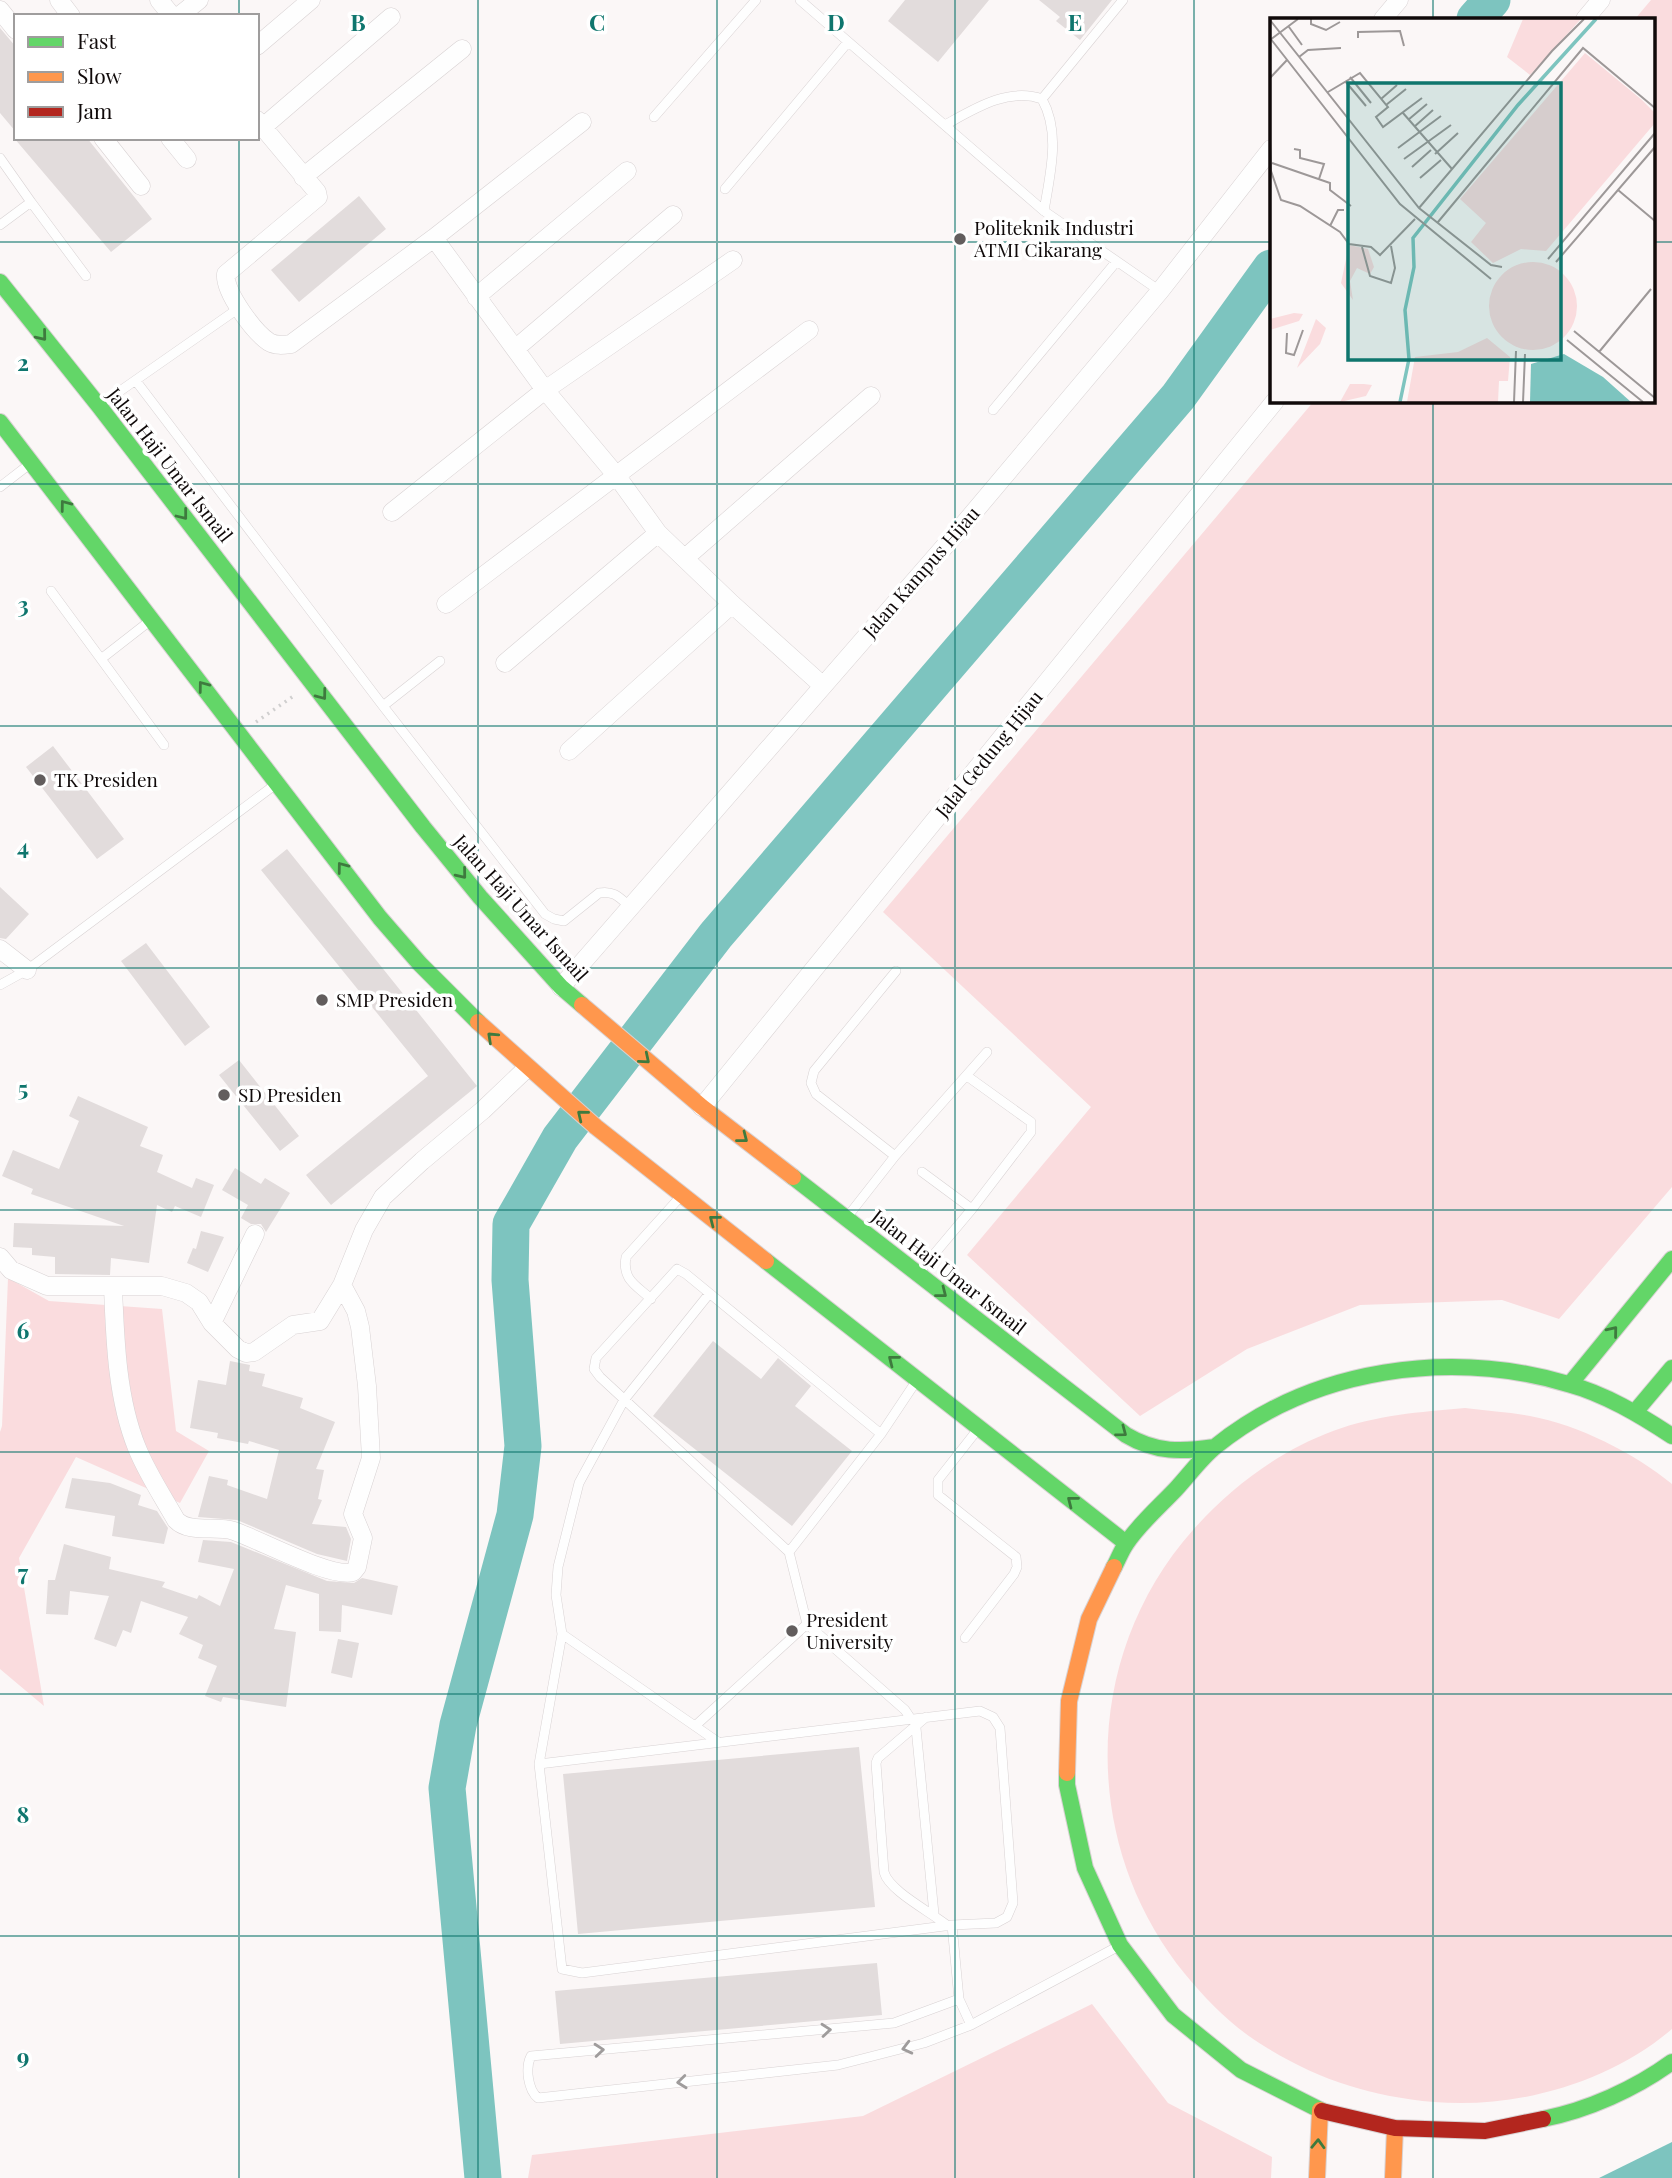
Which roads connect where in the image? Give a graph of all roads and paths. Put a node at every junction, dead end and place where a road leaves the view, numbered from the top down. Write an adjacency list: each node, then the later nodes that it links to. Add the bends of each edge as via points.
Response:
1 (159, 0): 10 (street)
2 (199, 0): 11 (street)
3 (311, 0): 17 (street)
4 (756, 0): 20 (lane)
5 (800, 0): 16 (lane)
6 (1123, 0): 19 (lane)
7 (1399, 0): 13 (street)
8 (1601, 0): 14 (street)
9 (0, 10): 15 (street)
10 (170, 14)
11 (182, 14)
12 (391, 17): 22 (street)
13 (1384, 18)
14 (1586, 18)
15 (14, 28)
16 (848, 42): 23 (lane); 32 (lane)
17 (259, 44)
18 (462, 49): 30 (street)
19 (1042, 99): 23 (lane, via 1028,94 988,101); 34 (lane, via 1053,132 1053,163)
20 (654, 117)
21 (582, 122): 37 (street)
22 (260, 124): 30 (street)
23 (945, 125): 34 (lane)
24 (105, 140): 31 (street)
25 (172, 140): 28 (street)
26 (1270, 150): 42 (street, Jalan Kampus Hijau)
27 (0, 158): 33 (lane)
28 (187, 159)
29 (626, 171): 43 (street)
30 (303, 177): 44 (street, via 317,192 317,200 226,274 225,283)
31 (141, 186)
32 (724, 189)
33 (31, 202): 36 (lane); 40 (lane)
34 (1044, 211): 39 (lane)
35 (673, 215): 46 (street)
36 (0, 225)
37 (434, 239): 43 (street); 44 (street, via 291,344 268,341)
38 (733, 260): 48 (street)
39 (1116, 261): 42 (lane); 52 (lane)
40 (86, 276)
41 (0, 282): 51 (main road, Jalan Haji Umar Ismail, one-way to 51)
42 (1160, 291): 68 (street, Jalan Kampus Hijau)
43 (476, 297): 46 (street)
44 (239, 308): 47 (lane)
45 (809, 330): 55 (street)
46 (515, 349): 48 (street)
47 (136, 382): 51 (lane); 69 (lane)
48 (545, 390): 55 (street); 57 (street)
49 (871, 396): 59 (street)
50 (1274, 402): 83 (street, Jalal Gedung Hijau)
51 (99, 406): 67 (main road, Jalan Haji Umar Ismail, one-way to 67)
52 (993, 410)
53 (0, 422): 54 (main road)
54 (32, 462): 56 (lane); 63 (main road, one-way to 54)
55 (616, 475): 58 (street); 61 (street)
56 (0, 487)
57 (393, 512)
58 (658, 533): 59 (street); 66 (street)
59 (685, 558): 62 (street)
60 (51, 591): 64 (lane)
61 (446, 604)
62 (732, 604): 68 (street); 72 (street)
63 (152, 619): 64 (lane); 70 (main road, one-way to 63)
64 (101, 659): 71 (lane)
65 (440, 660): 69 (lane)
66 (505, 663)
67 (312, 683): 70 (path); 79 (main road, Jalan Haji Umar Ismail, one-way to 79, via 439,847)
68 (822, 685): 74 (street, Jalan Kampus Hijau)
69 (383, 706): 74 (lane, via 545,914 564,921 599,893 614,893)
70 (240, 734): 73 (main road)
71 (164, 745)
72 (569, 751)
73 (278, 783): 76 (lane); 81 (main road, one-way to 73, via 412,957)
74 (630, 907): 79 (street, Jalan Kampus Hijau)
75 (0, 949): 76 (street)
76 (27, 970): 78 (lane)
77 (896, 971): 84 (lane, via 814,1071 811,1083 816,1094)
78 (0, 985)
79 (561, 987): 83 (main road, Jalan Haji Umar Ismail, one-way to 83)
80 (987, 1052): 82 (lane)
81 (526, 1069): 86 (main road, one-way to 81); 93 (street, via 383,1197)
82 (967, 1076): 84 (lane); 87 (lane, via 1032,1127)
83 (696, 1102): 88 (main road, Jalan Haji Umar Ismail, one-way to 88)
84 (895, 1156): 88 (lane)
85 (922, 1172): 87 (lane)
86 (682, 1195): 96 (lane, via 626,1257 628,1278); 99 (main road, one-way to 86)
87 (972, 1209): 92 (lane)
88 (846, 1218): 92 (main road, Jalan Haji Umar Ismail)
89 (255, 1234): 97 (street)
90 (0, 1257): 94 (street, via 11,1270 47,1286)
91 (1672, 1259): 100 (main road, one-way to 91)
92 (918, 1274): 106 (main road, Jalan Haji Umar Ismail, one-way to 106, via 1143,1447 1165,1451)
93 (342, 1285): 94 (street, via 360,1327 371,1458 353,1514 363,1538 357,1567 344,1574 231,1530 187,1527 176,1520 137,1450 129,1426 115,1337); 97 (street, via 320,1321 293,1325 254,1352 238,1349)
94 (113, 1287): 97 (street, via 162,1286 186,1293 199,1302)
95 (709, 1294): 96 (lane, via 677,1269); 101 (lane); 104 (lane)
96 (651, 1299): 101 (lane, via 596,1358 594,1369)
97 (212, 1323)
98 (1672, 1368): 102 (main road)
99 (918, 1379): 103 (main road); 104 (lane)
100 (1570, 1384): 102 (main road); 106 (main road, via 1509,1370 1447,1366 1385,1372 1324,1387 1267,1412)
101 (624, 1400): 108 (lane); 110 (lane, via 579,1483 558,1567 556,1595)
102 (1635, 1412): 105 (main road)
103 (979, 1427): 107 (main road, one-way to 103); 111 (lane, via 938,1480 937,1495 1016,1557 1017,1567)
104 (881, 1434): 108 (lane)
105 (1672, 1436)
106 (1215, 1447): 107 (main road)
107 (1126, 1543): 118 (main road, via 1089,1619 1069,1701 1067,1785 1085,1868)
108 (789, 1552): 109 (lane)
109 (807, 1624): 112 (lane, via 905,1710); 113 (lane)
110 (562, 1634): 113 (lane); 115 (lane)
111 (965, 1638)
112 (913, 1724): 114 (lane); 116 (lane); 116 (lane, via 876,1763 884,1872 894,1888); 117 (lane, via 926,1717 980,1711 993,1717 1000,1728 1013,1903 1007,1917 996,1923)
113 (695, 1726): 114 (lane)
114 (719, 1742): 115 (lane)
115 (539, 1764): 117 (lane, via 562,1969 582,1973)
116 (934, 1914): 117 (lane)
117 (950, 1925): 119 (lane)
118 (1120, 1945): 120 (lane); 122 (main road, via 1173,2015 1241,2070)
119 (959, 1999): 120 (lane); 120 (lane, one-way to 119, via 925,2043 838,2065 538,2098 531,2090 531,2056 894,2023)
120 (971, 2025)
121 (1672, 2062): 123 (main road, via 1653,2076 1572,2113 1485,2131)
122 (1320, 2110): 123 (main road); 124 (main road, one-way to 122)
123 (1395, 2128): 125 (main road)
124 (1317, 2178)
125 (1393, 2178)

